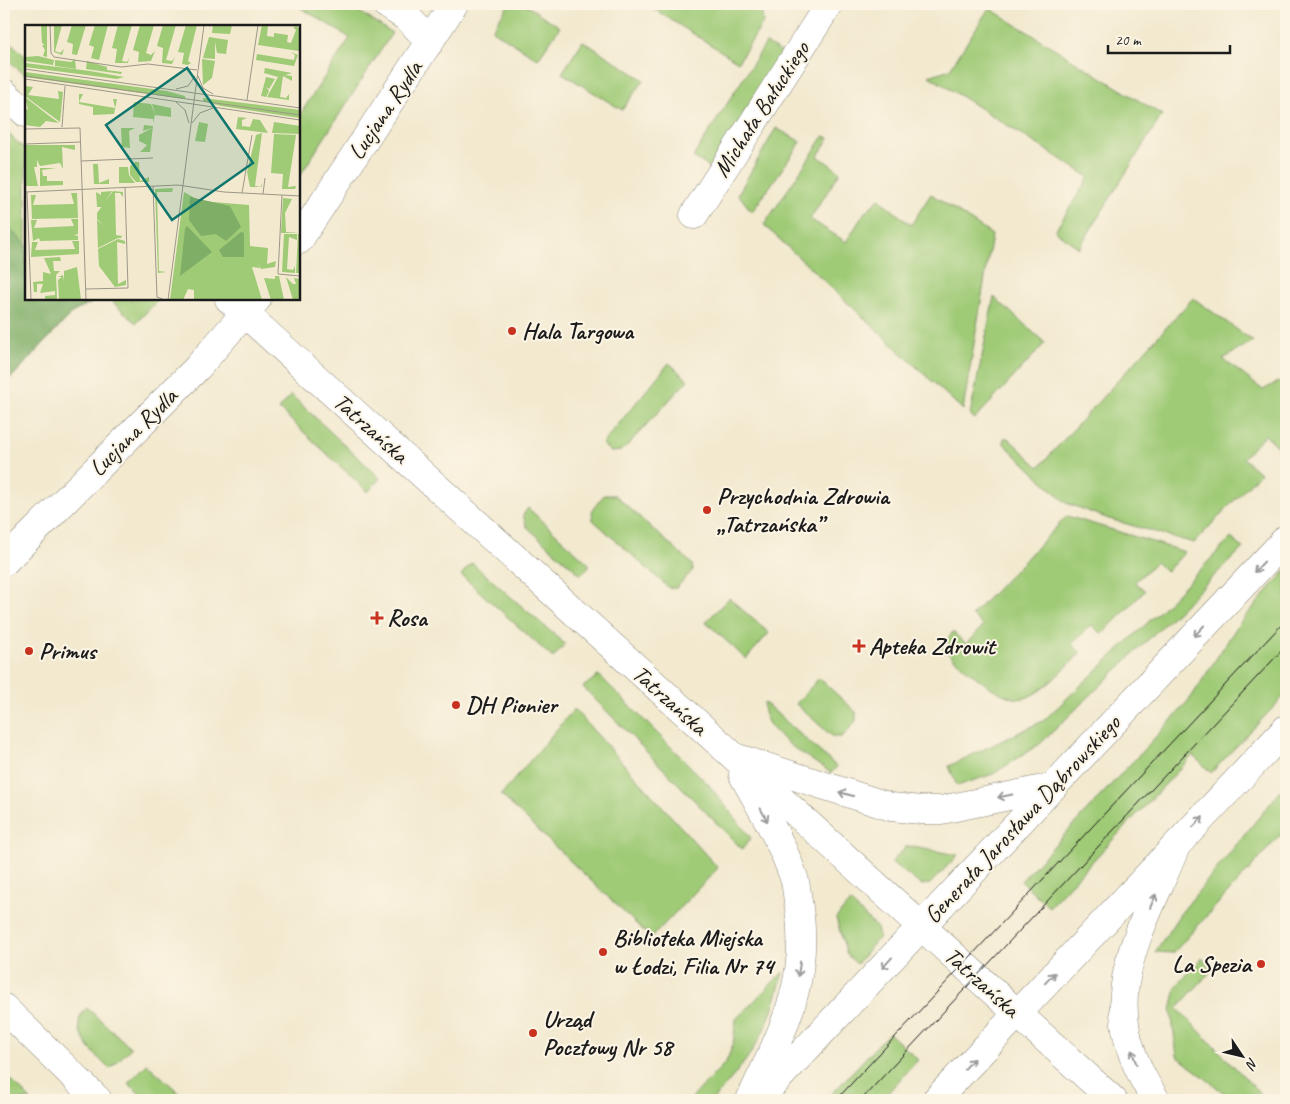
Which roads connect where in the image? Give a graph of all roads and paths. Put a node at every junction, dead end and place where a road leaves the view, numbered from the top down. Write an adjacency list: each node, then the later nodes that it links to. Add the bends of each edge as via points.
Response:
1 (386, 4): 4 (street, via 409,19)
2 (454, 4): 4 (street, Lucjana Rydla)
3 (829, 4): 7 (street, Michała Bałuckiego)
4 (430, 42): 8 (street, Lucjana Rydla)
5 (4, 93): 6 (street)
6 (25, 112)
7 (694, 215)
8 (300, 238)
9 (244, 304): 11 (street, Lucjana Rydla, via 197,368); 13 (street, Tatrzańska)
10 (1286, 539): 14 (street, Generała Jarosława Dąbrowskiego, one-way to 14)
11 (4, 562)
12 (1286, 729): 15 (street, one-way to 12)
13 (732, 756): 14 (street, one-way to 13, via 941,810 921,810 891,807); 16 (street, Tatrzańska); 20 (street, one-way to 20, via 777,838 794,879 803,936 789,1017)
14 (1053, 787): 16 (street, Generała Jarosława Dąbrowskiego)
15 (1176, 844): 18 (street, one-way to 15); 24 (street, one-way to 15, via 1130,1046 1123,988 1128,965)
16 (920, 926): 18 (street, Tatrzańska); 21 (street, Generała Jarosława Dąbrowskiego, one-way to 21)
17 (4, 1008): 19 (street)
18 (1016, 1013): 22 (street, one-way to 18); 23 (street, Tatrzańska)
19 (98, 1100)
20 (750, 1100)
21 (758, 1100)
22 (936, 1100)
23 (1113, 1100)
24 (1156, 1100)

